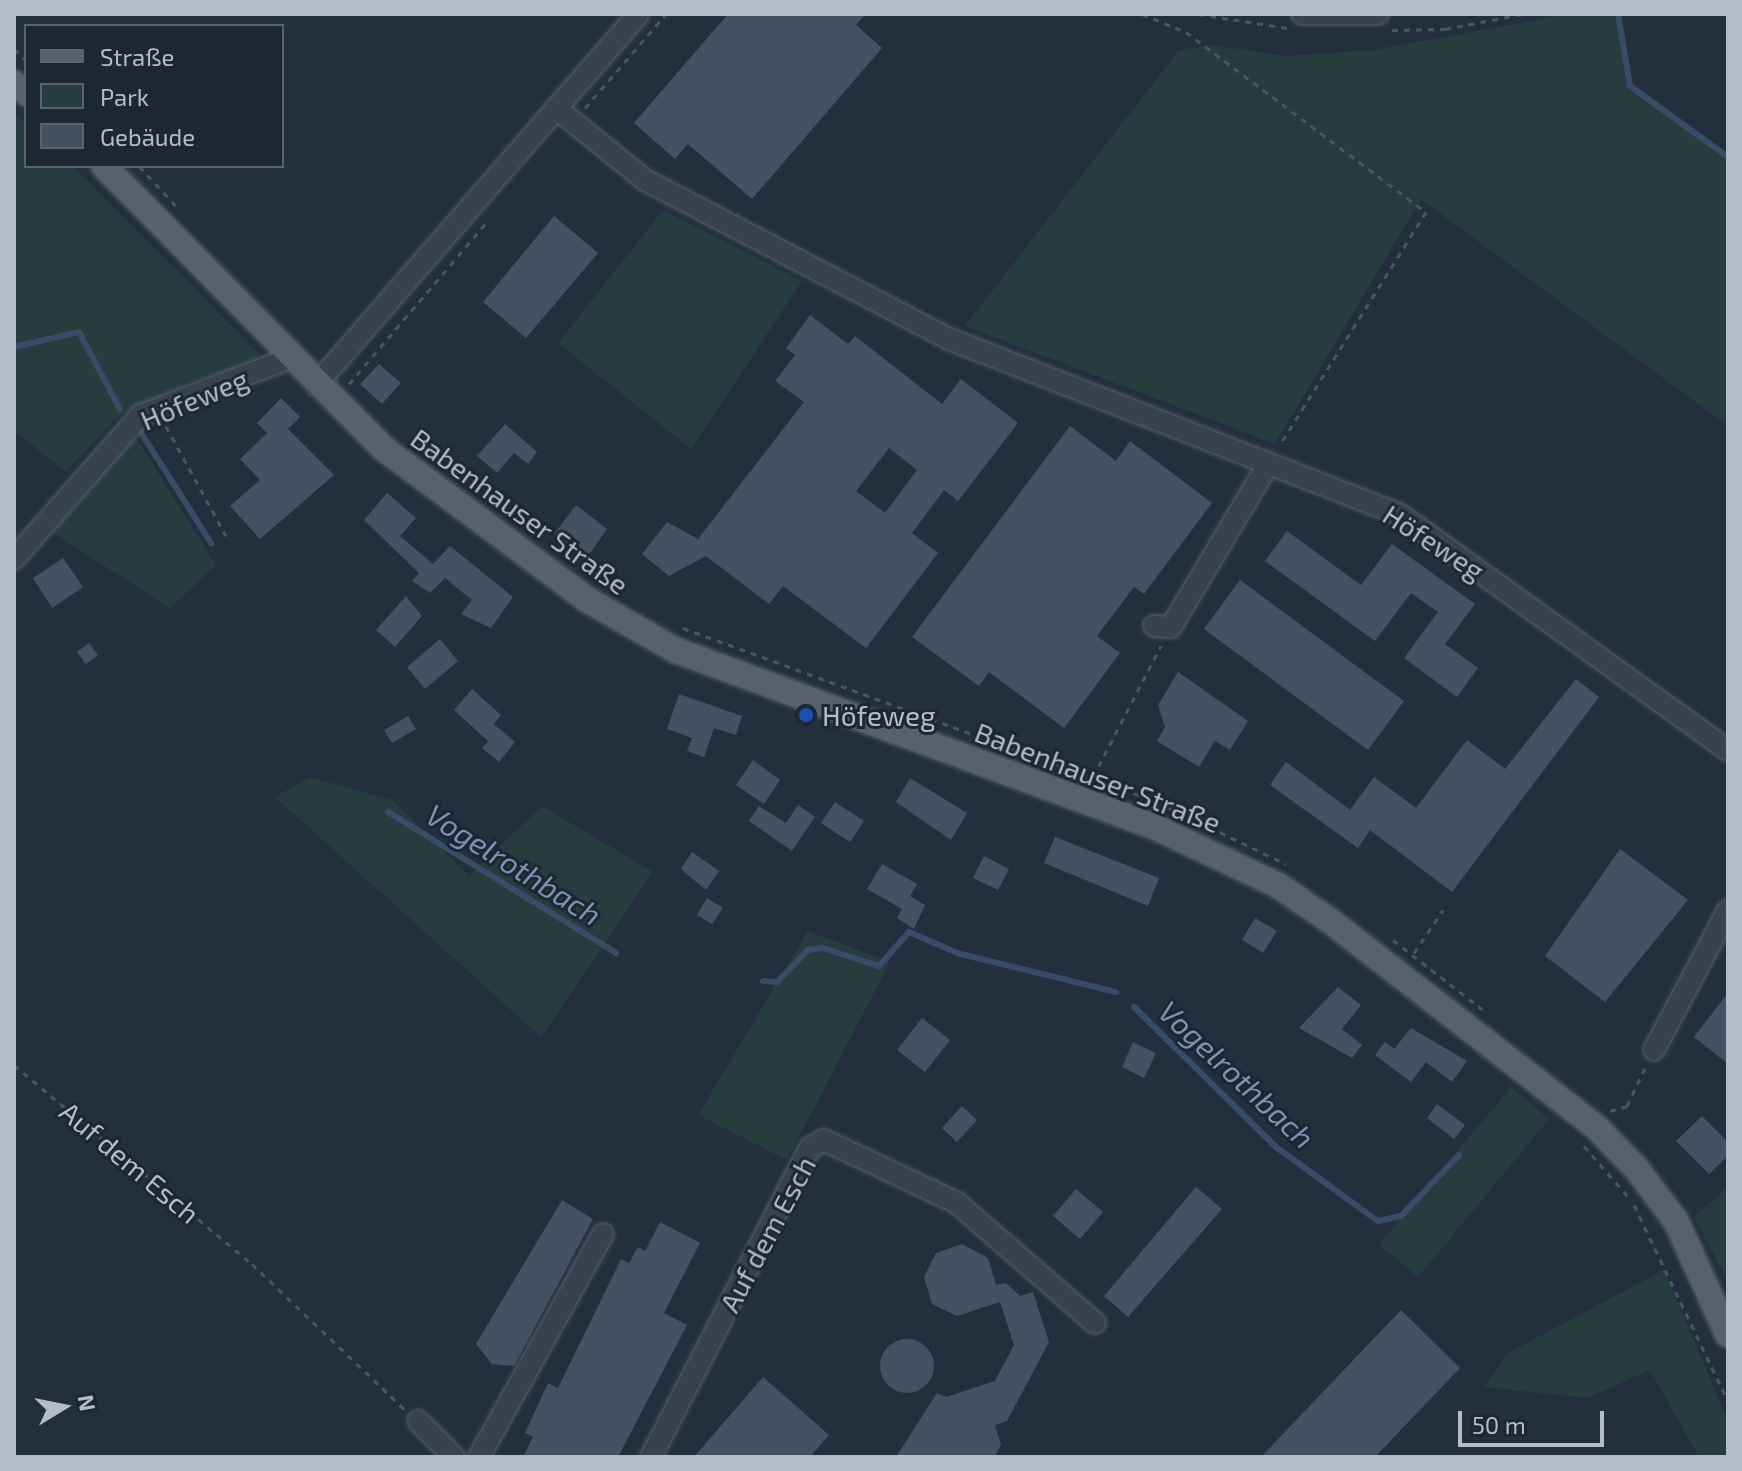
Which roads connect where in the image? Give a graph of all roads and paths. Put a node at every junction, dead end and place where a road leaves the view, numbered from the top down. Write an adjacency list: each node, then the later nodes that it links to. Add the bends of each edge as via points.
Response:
1 (638, 14): 7 (street)
2 (666, 14): 6 (path)
3 (1142, 14): 14 (path, via 1186,32 1426,212)
4 (1302, 14): 5 (street)
5 (1378, 14)
6 (594, 99)
7 (556, 108): 11 (street); 14 (street, Höfeweg, via 645,180 949,339)
8 (106, 168): 10 (main road, Babenhauser Straße)
9 (491, 216): 12 (path, via 350,379)
10 (288, 359): 11 (main road, Babenhauser Straße); 13 (street, Höfeweg)
11 (316, 385): 29 (main road, Babenhauser Straße, via 458,508 643,634 1155,827 1306,904 1597,1128 1676,1221)
12 (346, 393)
13 (159, 407): 15 (path); 16 (street, Höfeweg, via 104,448)
14 (1268, 464): 17 (street); 18 (street, Höfeweg, via 1402,516)
15 (226, 536)
16 (14, 559)
17 (1163, 626): 19 (path)
18 (1728, 750)
19 (1093, 777)
20 (1443, 910): 22 (path)
21 (1728, 910): 23 (street)
22 (1413, 954)
23 (1654, 1050): 25 (path, via 1627,1106)
24 (14, 1065): 31 (path, Auf dem Esch, via 252,1264)
25 (1610, 1111)
26 (1582, 1149): 30 (path, via 1650,1229)
27 (603, 1234): 33 (street)
28 (1095, 1323): 34 (street, Auf dem Esch, via 957,1203 824,1140 810,1148)
29 (1728, 1335)
30 (1728, 1401)
31 (418, 1421): 32 (street)
32 (454, 1457)
33 (479, 1457)
34 (651, 1457)

